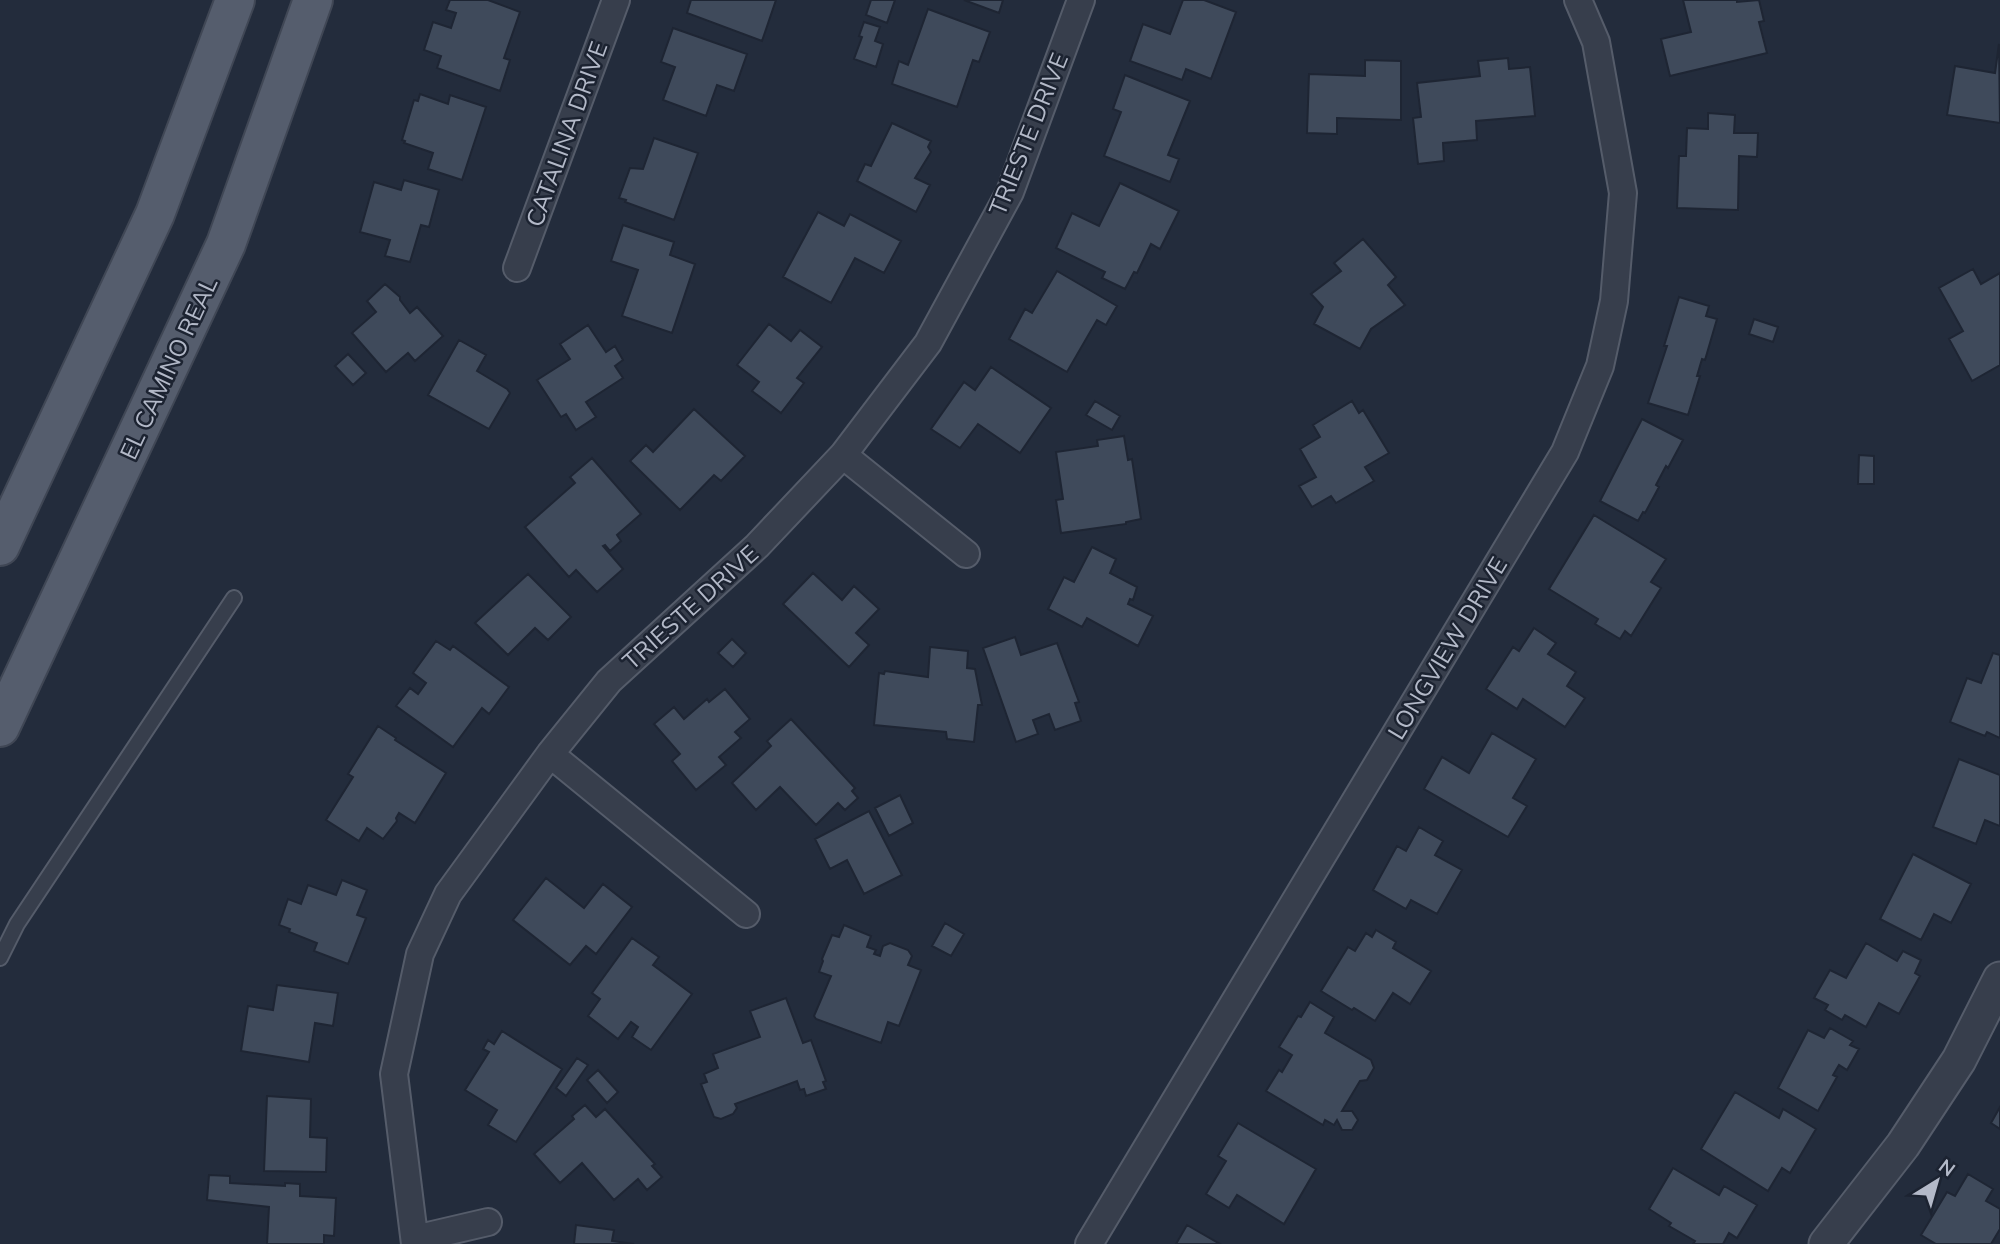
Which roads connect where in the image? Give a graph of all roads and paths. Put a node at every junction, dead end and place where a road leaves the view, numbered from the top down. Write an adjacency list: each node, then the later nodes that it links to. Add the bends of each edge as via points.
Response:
1 (235, 0): 8 (main road, via 155,214)
2 (313, 0): 11 (main road, EL CAMINO REAL, via 226,244)
3 (615, 0): 6 (street, CATALINA DRIVE)
4 (1081, 0): 7 (street, TRIESTE DRIVE, via 1010,192 928,343)
5 (1578, 0): 18 (street, LONGVIEW DRIVE, via 1596,42 1623,193 1614,301 1600,366 1565,452)
6 (517, 268)
7 (843, 455): 9 (street); 12 (street, TRIESTE DRIVE, via 757,547 609,681)
8 (0, 546)
9 (966, 554)
10 (234, 598): 14 (lane)
11 (0, 727)
12 (550, 754): 13 (street); 17 (street, TRIESTE DRIVE, via 449,894 420,954 394,1074)
13 (746, 914)
14 (0, 958)
15 (2000, 979): 19 (street, via 1959,1060 1903,1145)
16 (488, 1222): 17 (street, TRIESTE DRIVE)
17 (415, 1241)
18 (1089, 1244)
19 (1826, 1244)

